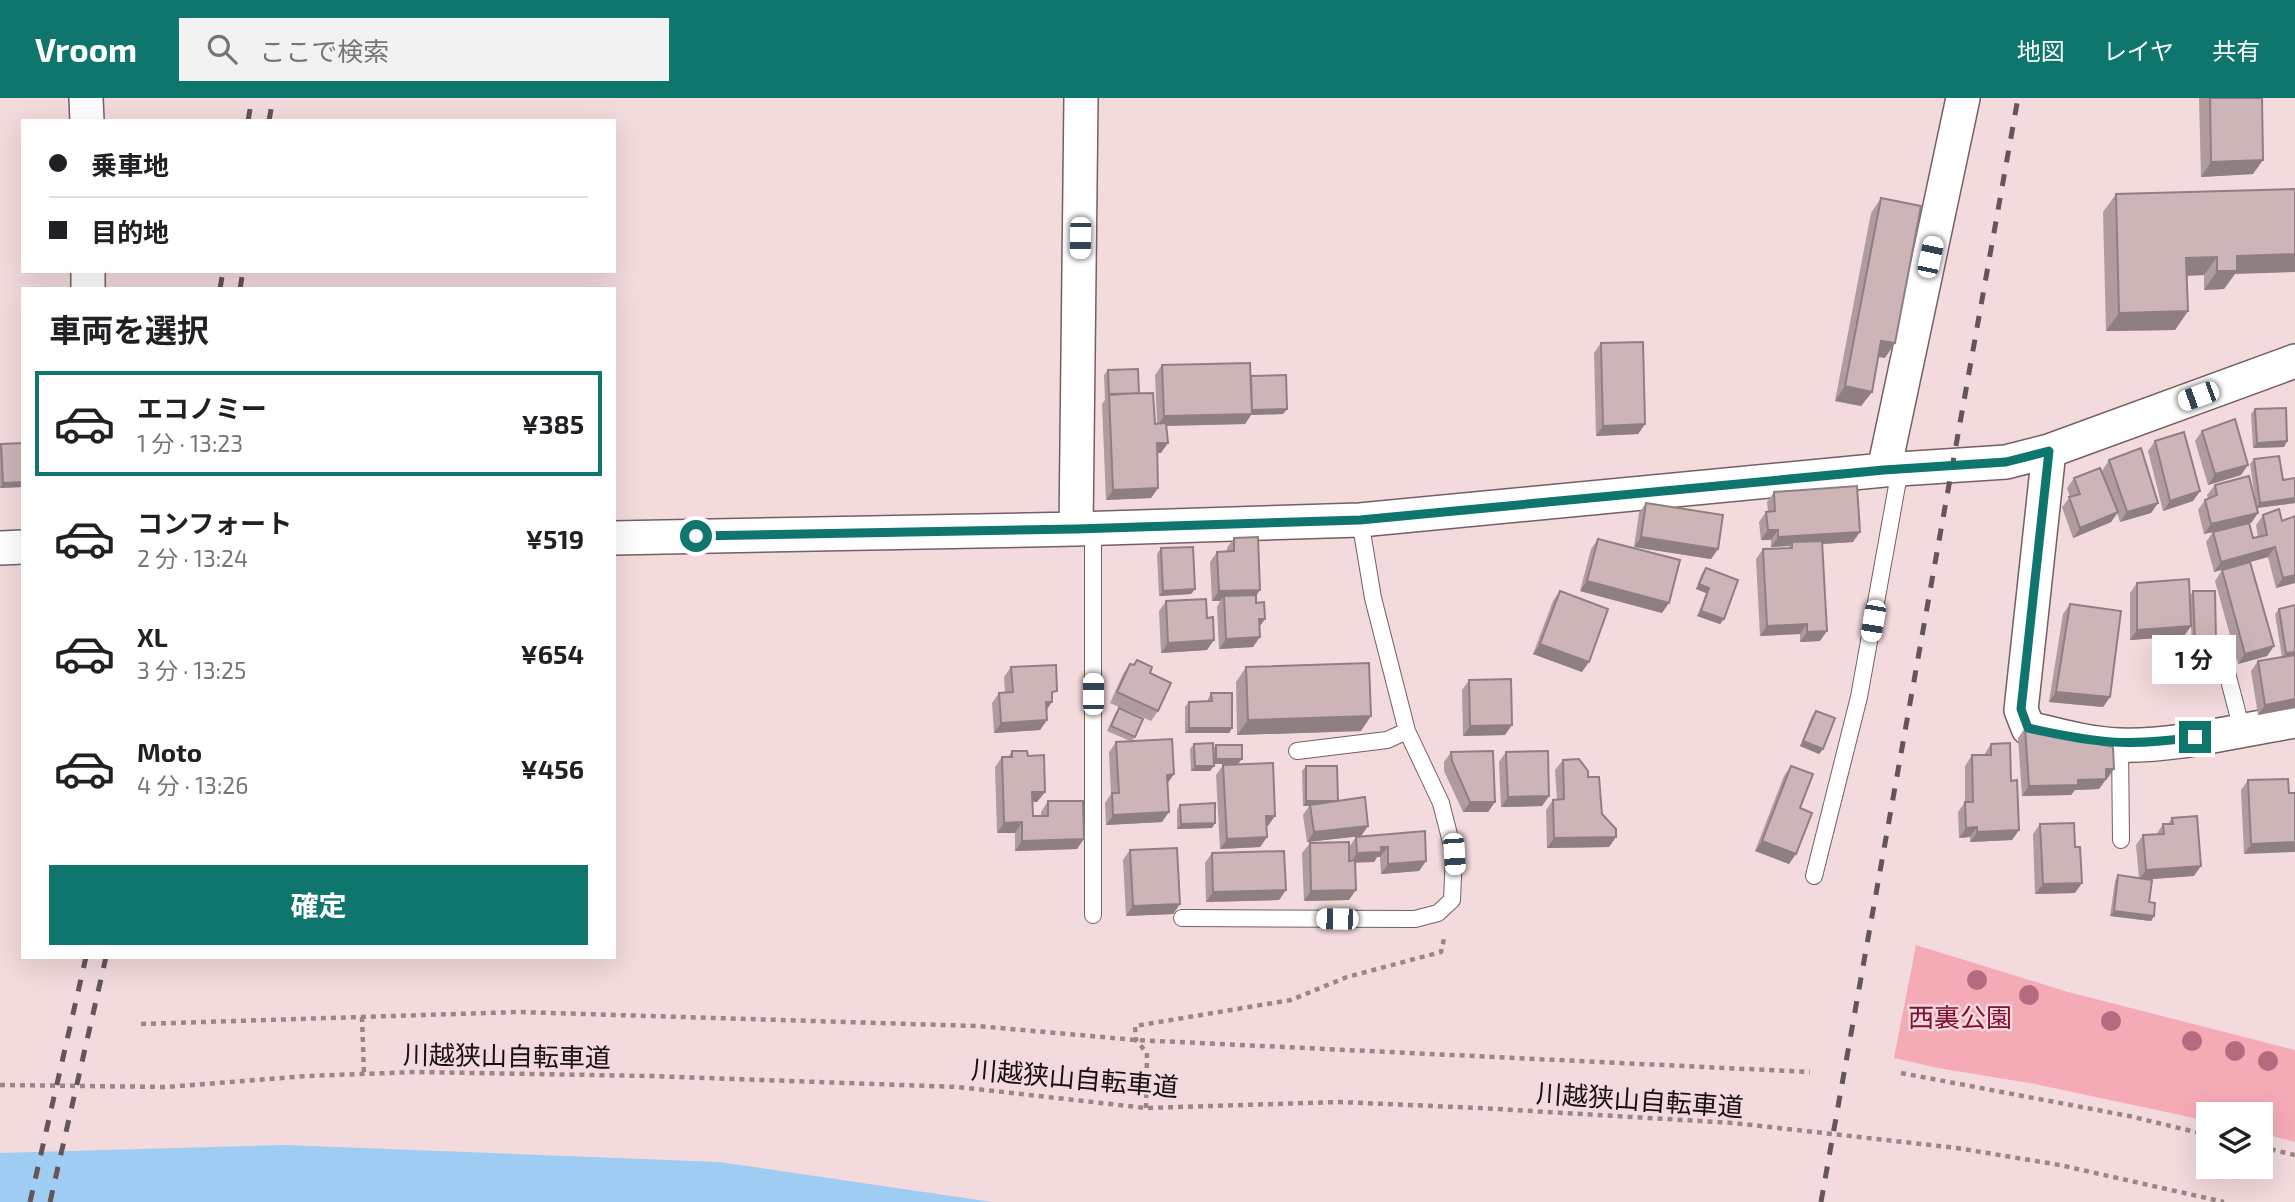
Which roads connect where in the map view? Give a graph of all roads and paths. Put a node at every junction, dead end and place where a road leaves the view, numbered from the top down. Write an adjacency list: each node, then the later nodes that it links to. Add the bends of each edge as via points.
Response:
1 (86, 98): 4 (street)
2 (1082, 98): 9 (street)
3 (1963, 98): 7 (street)
4 (87, 119)
5 (2294, 368): 6 (street)
6 (2049, 451): 7 (street, via 2006,462); 17 (street, via 2021,709 2028,728)
7 (1892, 469): 8 (street); 20 (lane, via 1859,696)
8 (1360, 520): 9 (street); 16 (lane, via 1373,598)
9 (1084, 529): 10 (street); 22 (lane)
10 (616, 538)
11 (21, 547): 12 (street)
12 (0, 548)
13 (2221, 649): 15 (lane)
14 (2295, 721): 15 (street)
15 (2242, 730): 17 (street)
16 (1408, 731): 18 (lane, via 1387,740); 21 (lane, via 1441,803 1454,854)
17 (2120, 745): 19 (lane)
18 (1297, 751)
19 (2120, 840)
20 (1814, 876)
21 (1452, 900): 23 (lane, via 1438,913 1415,919); 26 (path, via 1441,952 1347,977 1291,1000 1135,1026)
22 (1093, 915)
23 (1182, 918)
24 (362, 1017): 25 (path); 26 (path, via 518,1012 976,1026); 29 (path)
25 (141, 1024)
26 (1136, 1040): 27 (path); 31 (path, via 1147,1053)
27 (1810, 1072)
28 (1901, 1073): 32 (path)
29 (364, 1074): 30 (path, 川越狭山自転車道, via 167,1087); 31 (path, 川越狭山自転車道, via 651,1076 958,1087)
30 (0, 1085)
31 (1146, 1108): 35 (path, 川越狭山自転車道, via 1339,1102 1734,1123 1957,1148 2060,1165)
32 (2196, 1132)
33 (2273, 1150): 34 (path)
34 (2295, 1155)
35 (2224, 1202)

